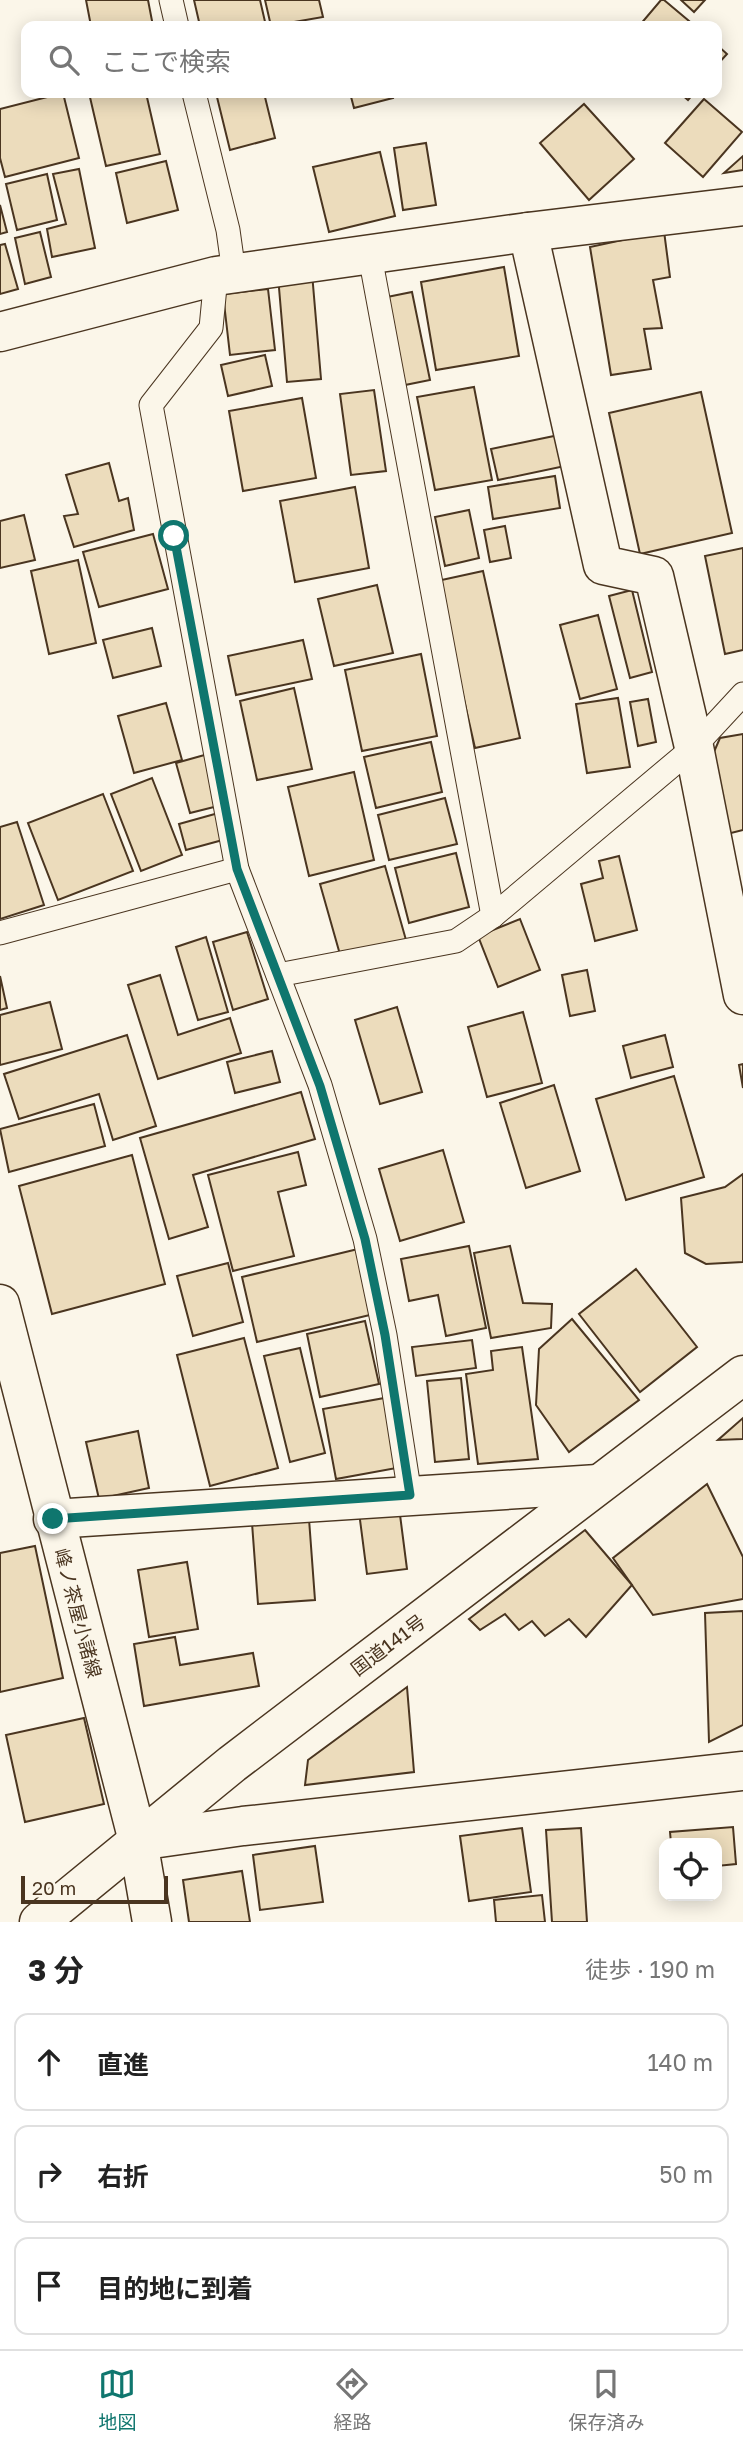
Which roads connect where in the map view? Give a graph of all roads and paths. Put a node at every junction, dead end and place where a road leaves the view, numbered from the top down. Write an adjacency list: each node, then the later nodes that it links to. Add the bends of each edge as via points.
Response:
1 (171, 0): 2 (lane)
2 (176, 21)
3 (195, 98): 7 (lane, via 228,230)
4 (743, 206): 5 (main road)
5 (528, 232): 6 (main road); 10 (main road, via 603,565 654,576)
6 (370, 256): 7 (main road); 12 (lane)
7 (225, 274): 8 (main road); 11 (lane, via 211,328 151,405)
8 (0, 332)
9 (743, 694): 10 (lane)
10 (694, 747): 12 (lane); 15 (main road)
11 (237, 869): 13 (lane); 14 (lane)
12 (493, 916): 14 (lane, via 456,941)
13 (0, 933)
14 (278, 975): 19 (lane, via 320,1086 365,1239)
15 (743, 995)
16 (0, 1304): 20 (main road, 峰ノ茶屋小諸線)
17 (743, 1375): 18 (main road, 国道141号)
18 (598, 1484): 19 (main road); 22 (main road, 国道141号)
19 (410, 1495): 20 (main road)
20 (53, 1519): 22 (main road, 峰ノ茶屋小諸線)
21 (743, 1771): 22 (main road)
22 (138, 1840): 23 (main road, 国道141号); 24 (main road, 峰ノ茶屋小諸線)
23 (39, 1922)
24 (152, 1922)

